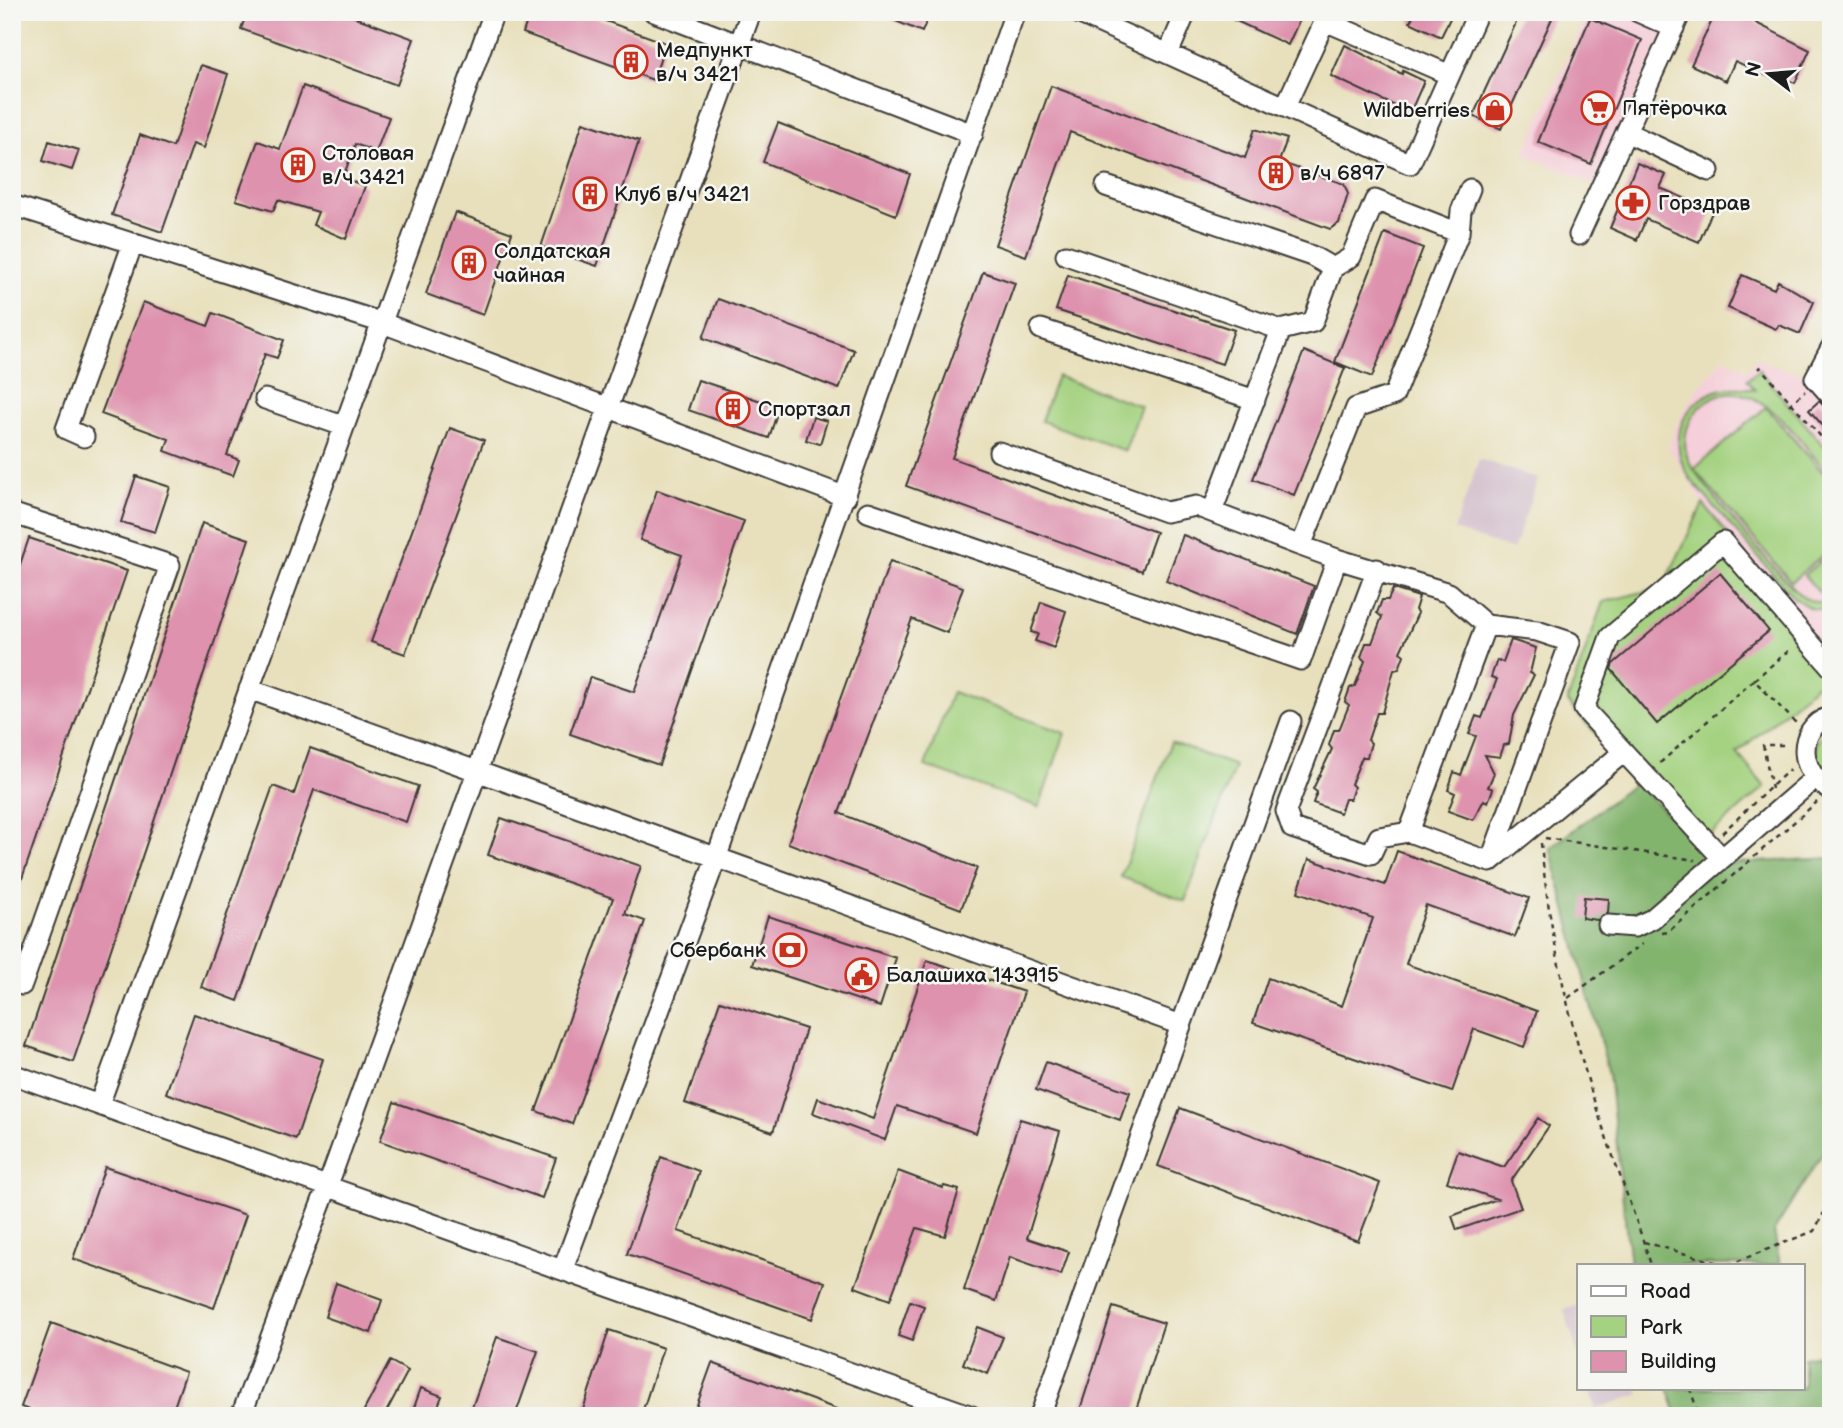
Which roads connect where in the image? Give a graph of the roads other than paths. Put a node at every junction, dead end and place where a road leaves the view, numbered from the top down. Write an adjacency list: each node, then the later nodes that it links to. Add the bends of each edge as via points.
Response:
1 (494, 12): 26 (street)
2 (654, 12): 11 (street)
3 (751, 12): 11 (street)
4 (1015, 12): 16 (street)
5 (1076, 12): 12 (street)
6 (1186, 12): 12 (street)
7 (1478, 12): 13 (street)
8 (1638, 12): 10 (street)
9 (1326, 16): 13 (street); 14 (street)
10 (1677, 20): 15 (street)
11 (739, 44): 16 (street); 33 (street)
12 (1168, 54): 14 (street)
13 (1450, 75): 14 (street, via 1410,164)
14 (1285, 107)
15 (1626, 132): 17 (street); 22 (street)
16 (972, 134): 37 (street)
17 (1709, 171)
18 (1106, 186): 25 (street, via 1312,256)
19 (1470, 189): 21 (street)
20 (12, 205): 23 (street)
21 (1459, 233): 25 (street, via 1375,200 1351,257); 41 (street, via 1394,395 1356,408)
22 (1579, 235)
23 (134, 243): 26 (street); 35 (street, via 66,429)
24 (1066, 255): 28 (street)
25 (1333, 268): 28 (street, via 1313,322)
26 (380, 323): 33 (street); 34 (street)
27 (1041, 329): 32 (street)
28 (1281, 330): 32 (street)
29 (1831, 348): 30 (street, via 1815,378)
30 (1831, 396)
31 (265, 399): 34 (street)
32 (1255, 400): 39 (street)
33 (608, 408): 37 (street); 50 (street)
34 (343, 426): 46 (street)
35 (84, 437)
36 (999, 452): 39 (street, via 1166,512 1196,506)
37 (846, 497): 54 (street)
38 (868, 512): 42 (street, via 1301,660)
39 (1212, 512): 41 (street)
40 (12, 518): 57 (street, via 14,514 170,565 22,985)
41 (1301, 546): 42 (street)
42 (1338, 559): 43 (street)
43 (1377, 569): 44 (street, via 1449,593); 52 (street, via 1286,811 1292,828 1371,854 1379,836)
44 (1486, 625): 52 (street); 55 (street, via 1537,631 1570,642)
45 (1831, 667): 49 (street, via 1723,542 1610,637 1584,709)
46 (249, 689): 50 (street); 60 (street)
47 (1831, 716): 51 (street, via 1814,726 1807,737 1805,762)
48 (1291, 720): 58 (street)
49 (1624, 752): 53 (street, via 1697,825); 55 (street)
50 (476, 771): 54 (street); 61 (street)
51 (1823, 784): 53 (street)
52 (1409, 832): 55 (street)
53 (1716, 855): 56 (street, via 1652,919 1636,927)
54 (718, 856): 58 (street); 62 (street)
55 (1490, 862)
56 (1608, 925)
57 (12, 982)
58 (1181, 1025): 65 (street)
59 (12, 1074): 60 (street)
60 (99, 1105): 61 (street)
61 (328, 1185): 62 (street); 63 (street)
62 (564, 1269): 64 (street)
63 (241, 1416)
64 (972, 1416)
65 (1040, 1416)

